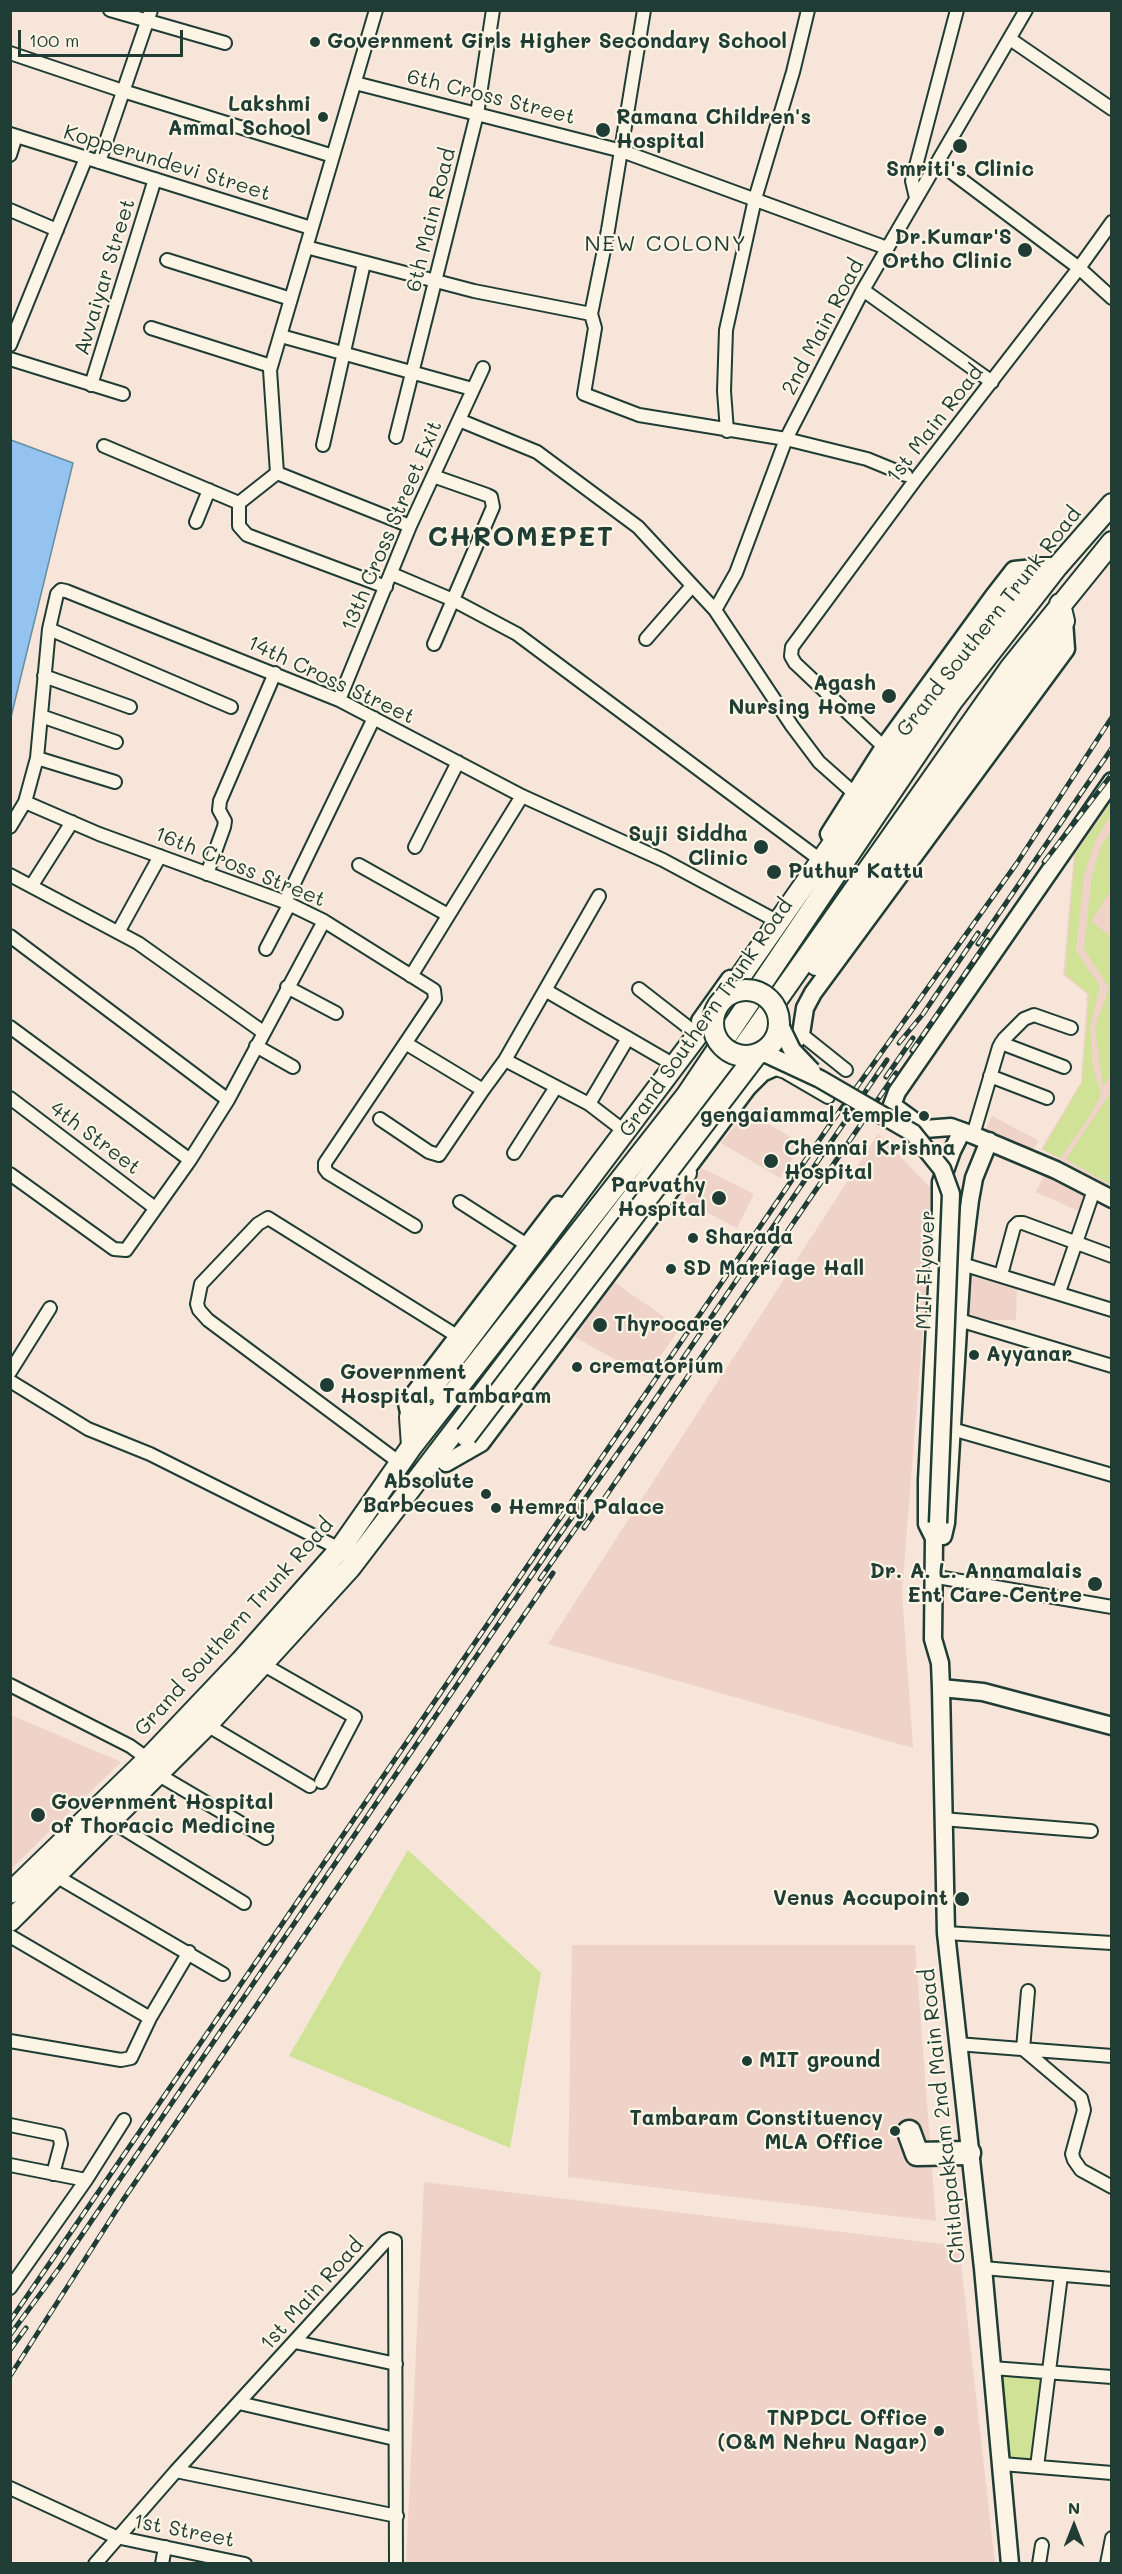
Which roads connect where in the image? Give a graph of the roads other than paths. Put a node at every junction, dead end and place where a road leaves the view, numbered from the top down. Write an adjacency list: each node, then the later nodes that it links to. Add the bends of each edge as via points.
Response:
1 (110, 10): 8 (street)
2 (376, 10): 12 (street)
3 (493, 10): 15 (street, 6th Main Road)
4 (644, 10): 17 (street)
5 (808, 10): 24 (street)
6 (957, 10): 25 (street, via 912,181)
7 (1026, 10): 9 (street, 2nd Main Road)
8 (149, 16): 10 (street); 13 (street)
9 (1010, 39): 14 (street); 22 (street, 2nd Main Road)
10 (225, 43)
11 (10, 53): 13 (street)
12 (355, 83): 15 (street, 6th Cross Street); 19 (street)
13 (123, 91): 19 (street); 21 (street)
14 (1112, 109)
15 (477, 114): 17 (street, 6th Cross Street); 35 (street, 6th Main Road)
16 (13, 135): 18 (street); 20 (street, Kopperundevi Street)
17 (622, 151): 24 (street, 6th Cross Street); 39 (street)
18 (10, 155)
19 (333, 156): 28 (street)
20 (86, 158): 21 (street, Kopperundevi Street); 29 (street)
21 (99, 162): 23 (street, Kopperundevi Street)
22 (938, 162): 25 (street, 2nd Main Road); 34 (street)
23 (155, 180): 28 (street, Kopperundevi Street); 49 (street, Avvaiyar Street)
24 (755, 198): 31 (street, 6th Cross Street); 53 (street, via 726,330)
25 (916, 198): 31 (street, 2nd Main Road)
26 (10, 210): 29 (street)
27 (1112, 222): 34 (street, 1st Main Road)
28 (311, 228): 30 (street)
29 (57, 231): 42 (street)
30 (306, 247): 33 (street); 38 (street)
31 (887, 248): 36 (street, 2nd Main Road)
32 (167, 260): 38 (street)
33 (364, 263): 35 (street); 43 (street)
34 (1079, 268): 37 (street); 48 (street, 1st Main Road)
35 (436, 282): 39 (street); 47 (street, 6th Main Road)
36 (864, 290): 48 (street); 55 (street, 2nd Main Road)
37 (1112, 298)
38 (291, 299): 41 (street)
39 (591, 314): 53 (street, via 595,328 584,394 639,415)
40 (151, 328): 45 (street)
41 (281, 336): 43 (street); 45 (street)
42 (10, 345)
43 (343, 353): 47 (street); 56 (street)
44 (10, 359): 49 (street)
45 (271, 366): 58 (street)
46 (483, 368): 50 (street, 13th Cross Street Exit)
47 (413, 372): 50 (street); 54 (street, 6th Main Road)
48 (992, 382): 86 (street, 1st Main Road, via 791,650 795,663)
49 (92, 385): 51 (street)
50 (472, 389): 52 (street, 13th Cross Street Exit)
51 (123, 394)
52 (459, 420): 60 (street, 13th Cross Street Exit); 70 (street, via 537,452 638,527)
53 (726, 431): 55 (street)
54 (396, 437)
55 (786, 439): 59 (street, via 867,459); 73 (street, 2nd Main Road, via 736,573)
56 (323, 445)
57 (104, 446): 61 (street)
58 (277, 472): 62 (street); 65 (street)
59 (906, 475)
60 (433, 476): 65 (street, 13th Cross Street Exit); 72 (street, via 487,495 493,501 491,514)
61 (208, 490): 62 (street); 64 (street)
62 (239, 503): 71 (street, via 239,526 247,535)
63 (1112, 504): 68 (main road, Grand Southern Trunk Road)
64 (196, 522)
65 (410, 526): 69 (street, 13th Cross Street Exit)
66 (1112, 542): 74 (main road, Grand Southern Trunk Road)
67 (1034, 568): 68 (main road); 86 (street, via 1014,570); 115 (main road, via 927,709)
68 (1056, 568): 172 (main road, Grand Southern Trunk Road, via 954,700 686,1096)
69 (392, 574): 71 (street, 13th Cross Street Exit); 72 (street)
70 (692, 586): 73 (street); 76 (street)
71 (386, 587): 80 (street, 13th Cross Street Exit)
72 (453, 600): 77 (street); 98 (street, via 517,634)
73 (715, 610): 91 (street, via 819,762)
74 (1062, 612): 118 (main road, via 1048,645); 123 (street, via 1066,649 813,993 805,1008); 148 (main road, Grand Southern Trunk Road, via 1011,667)
75 (49, 629): 78 (street, 14th Cross Street, via 61,590); 79 (street, 14th Cross Street); 82 (street)
76 (646, 639)
77 (434, 644)
78 (275, 673): 80 (street, 14th Cross Street); 100 (street, via 220,801 224,828)
79 (44, 676): 81 (street); 83 (street, 14th Cross Street)
80 (339, 700): 84 (street, 14th Cross Street)
81 (130, 707)
82 (231, 707)
83 (41, 716): 85 (street); 87 (street, 14th Cross Street)
84 (374, 718): 88 (street, 14th Cross Street); 104 (street)
85 (116, 742)
86 (884, 747): 91 (street)
87 (37, 758): 90 (street); 93 (street, 14th Cross Street)
88 (458, 762): 92 (street, 14th Cross Street); 96 (street)
89 (1112, 781): 145 (street, via 892,1101 898,1112 925,1129)
90 (115, 782)
91 (855, 794): 98 (street)
92 (522, 796): 105 (street); 106 (street, 14th Cross Street, via 663,860)
93 (25, 801): 94 (street, 16th Cross Street); 95 (street, 14th Cross Street)
94 (72, 822): 97 (street, 16th Cross Street); 102 (street)
95 (10, 827)
96 (415, 847)
97 (160, 856): 100 (street, 16th Cross Street); 108 (street)
98 (815, 856): 106 (street)
99 (359, 865): 105 (street)
100 (207, 874): 104 (street, 16th Cross Street)
101 (10, 875): 102 (street)
102 (32, 885): 122 (street, via 138,943)
103 (599, 896): 114 (street)
104 (287, 904): 107 (street, 16th Cross Street); 110 (street)
105 (448, 915): 111 (street)
106 (771, 918): 121 (street)
107 (324, 921): 111 (street, 16th Cross Street); 112 (street)
108 (121, 927)
109 (10, 936): 141 (street)
110 (266, 949)
111 (411, 976): 126 (street, 16th Cross Street, via 434,990 436,996)
112 (287, 987): 116 (street); 122 (street)
113 (639, 989): 121 (street)
114 (545, 990): 124 (street); 129 (street)
115 (728, 994): 117 (main road, bridge); 118 (main road, bridge, via 748,989 759,992 775,1005)
116 (336, 1013)
117 (714, 1013): 128 (main road, bridge, via 714,1034 719,1043 736,1055); 170 (main road)
118 (779, 1019): 128 (main road, bridge, via 775,1040); 135 (street, MIT Flyover, bridge, via 792,1050)
119 (10, 1027): 149 (street)
120 (1071, 1028): 125 (street, via 1037,1015 1029,1016)
121 (693, 1030): 130 (street)
122 (262, 1032): 127 (street)
123 (801, 1034): 128 (street); 133 (street)
124 (628, 1038): 130 (street); 142 (street)
125 (1001, 1043): 132 (street); 134 (street)
126 (407, 1044): 137 (street); 156 (street, 16th Cross Street, via 325,1163 325,1169)
127 (256, 1046): 131 (street); 141 (street)
128 (764, 1058): 135 (street, MIT Flyover, bridge); 138 (street); 150 (street, via 762,1073); 174 (main road, bridge, via 466,1436)
129 (505, 1060): 136 (street); 137 (street)
130 (669, 1062): 144 (street)
131 (293, 1068)
132 (1064, 1068)
133 (846, 1070)
134 (990, 1076): 140 (street); 145 (street)
135 (820, 1079): 176 (street, MIT Flyover, bridge, via 913,1133 942,1169 951,1194)
136 (556, 1087): 142 (street); 147 (street)
137 (483, 1090): 143 (street, via 439,1155)
138 (828, 1097)
139 (10, 1098): 155 (street, 4th Street)
140 (1047, 1098)
141 (228, 1100): 149 (street)
142 (589, 1104): 144 (street)
143 (381, 1119)
144 (619, 1127): 158 (street)
145 (962, 1131): 146 (street); 176 (street, via 941,1182 927,1480 927,1524)
146 (989, 1141): 152 (street); 160 (street, via 974,1178)
147 (514, 1153)
148 (664, 1157): 150 (main road); 174 (main road, Grand Southern Trunk Road)
149 (190, 1160): 155 (street)
150 (686, 1173): 174 (street, via 646,1232 481,1443)
151 (10, 1174): 155 (street, via 114,1249 126,1250)
152 (1094, 1191): 153 (street); 157 (street)
153 (1112, 1199)
154 (460, 1202): 158 (street)
155 (155, 1208)
156 (415, 1226)
157 (1075, 1243): 159 (street); 161 (street, via 1018,1223); 162 (street)
158 (527, 1245): 166 (street)
159 (1112, 1256)
160 (962, 1264): 161 (street); 165 (street)
161 (1001, 1275): 162 (street)
162 (1059, 1292): 164 (street)
163 (50, 1308): 168 (street)
164 (1112, 1310)
165 (959, 1320): 167 (street); 171 (street)
166 (457, 1336): 170 (street, via 407,1403); 173 (street, via 268,1218 201,1284 197,1304 208,1320)
167 (1112, 1365)
168 (10, 1372)
169 (10, 1381): 177 (street, via 88,1429 150,1454)
170 (414, 1412): 172 (main road)
171 (952, 1429): 175 (street); 176 (street, via 946,1523)
172 (412, 1446): 173 (main road, Grand Southern Trunk Road)
173 (399, 1463): 177 (main road, Grand Southern Trunk Road)
174 (437, 1464): 181 (main road, Grand Southern Trunk Road)
175 (1112, 1475)
176 (938, 1532): 178 (street); 180 (street, via 933,1639)
177 (340, 1549): 186 (main road, Grand Southern Trunk Road)
178 (943, 1578): 179 (street); 180 (street, via 944,1641)
179 (1112, 1606)
180 (940, 1663): 183 (street, Chitlapakkam 2nd Main Road)
181 (264, 1665): 184 (main road, Grand Southern Trunk Road); 184 (street, via 355,1717 316,1784)
182 (10, 1685): 186 (street, via 130,1746)
183 (941, 1688): 185 (street, via 983,1692); 187 (street, Chitlapakkam 2nd Main Road)
184 (207, 1725): 186 (main road, Grand Southern Trunk Road)
185 (1112, 1726)
186 (153, 1767): 188 (main road, Grand Southern Trunk Road); 190 (street); 192 (main road, Grand Southern Trunk Road)
187 (942, 1820): 189 (street); 195 (street, Chitlapakkam 2nd Main Road)
188 (111, 1821): 191 (main road, Grand Southern Trunk Road); 193 (street)
189 (1091, 1831)
190 (266, 1838)
191 (56, 1876): 194 (main road, Grand Southern Trunk Road); 198 (street)
192 (10, 1893)
193 (244, 1903)
194 (10, 1921)
195 (946, 1933): 197 (street); 203 (street, Chitlapakkam 2nd Main Road)
196 (10, 1936): 201 (street)
197 (1112, 1943)
198 (189, 1952): 199 (street); 201 (street)
199 (223, 1974)
200 (1028, 1992): 204 (street)
201 (150, 2018): 202 (street, via 134,2056 127,2060)
202 (10, 2041)
203 (957, 2044): 204 (street); 209 (street, Chitlapakkam 2nd Main Road)
204 (1023, 2049): 205 (street); 213 (street, via 1082,2098 1084,2110 1072,2154 1074,2160 1081,2170)
205 (1112, 2056)
206 (124, 2120): 212 (street)
207 (10, 2125): 211 (street, via 59,2135 61,2144)
208 (909, 2132): 209 (highway, via 916,2154)
209 (969, 2153): 214 (street, Chitlapakkam 2nd Main Road)
210 (10, 2165): 211 (street)
211 (53, 2174): 212 (street)
212 (86, 2180): 217 (street)
213 (1112, 2187)
214 (982, 2268): 215 (street); 220 (street, Chitlapakkam 2nd Main Road)
215 (1061, 2275): 216 (street); 221 (street)
216 (1112, 2279)
217 (13, 2281)
218 (295, 2342): 219 (street); 219 (street, 1st Main Road, via 390,2239 395,2241); 223 (street, 1st Main Road)
219 (396, 2364): 224 (street)
220 (992, 2368): 221 (street); 225 (street, Chitlapakkam 2nd Main Road)
221 (1048, 2372): 222 (street); 226 (street)
222 (1112, 2377)
223 (238, 2403): 224 (street); 227 (street, 1st Main Road)
224 (395, 2439): 230 (street)
225 (1002, 2464): 226 (street); 239 (street, Chitlapakkam 2nd Main Road)
226 (1037, 2467): 228 (street)
227 (176, 2470): 230 (street); 231 (street, 1st Main Road)
228 (1112, 2473)
229 (10, 2488): 231 (street, 1st Street)
230 (397, 2516): 238 (street)
231 (116, 2537): 234 (street, 1st Street); 235 (street, 1st Main Road)
232 (1112, 2538): 241 (street)
233 (1042, 2545): 240 (street)
234 (165, 2547): 236 (street); 237 (street, 1st Street)
235 (95, 2564)
236 (162, 2564)
237 (245, 2564)
238 (396, 2564)
239 (1010, 2564)
240 (1039, 2564)
241 (1107, 2564)

